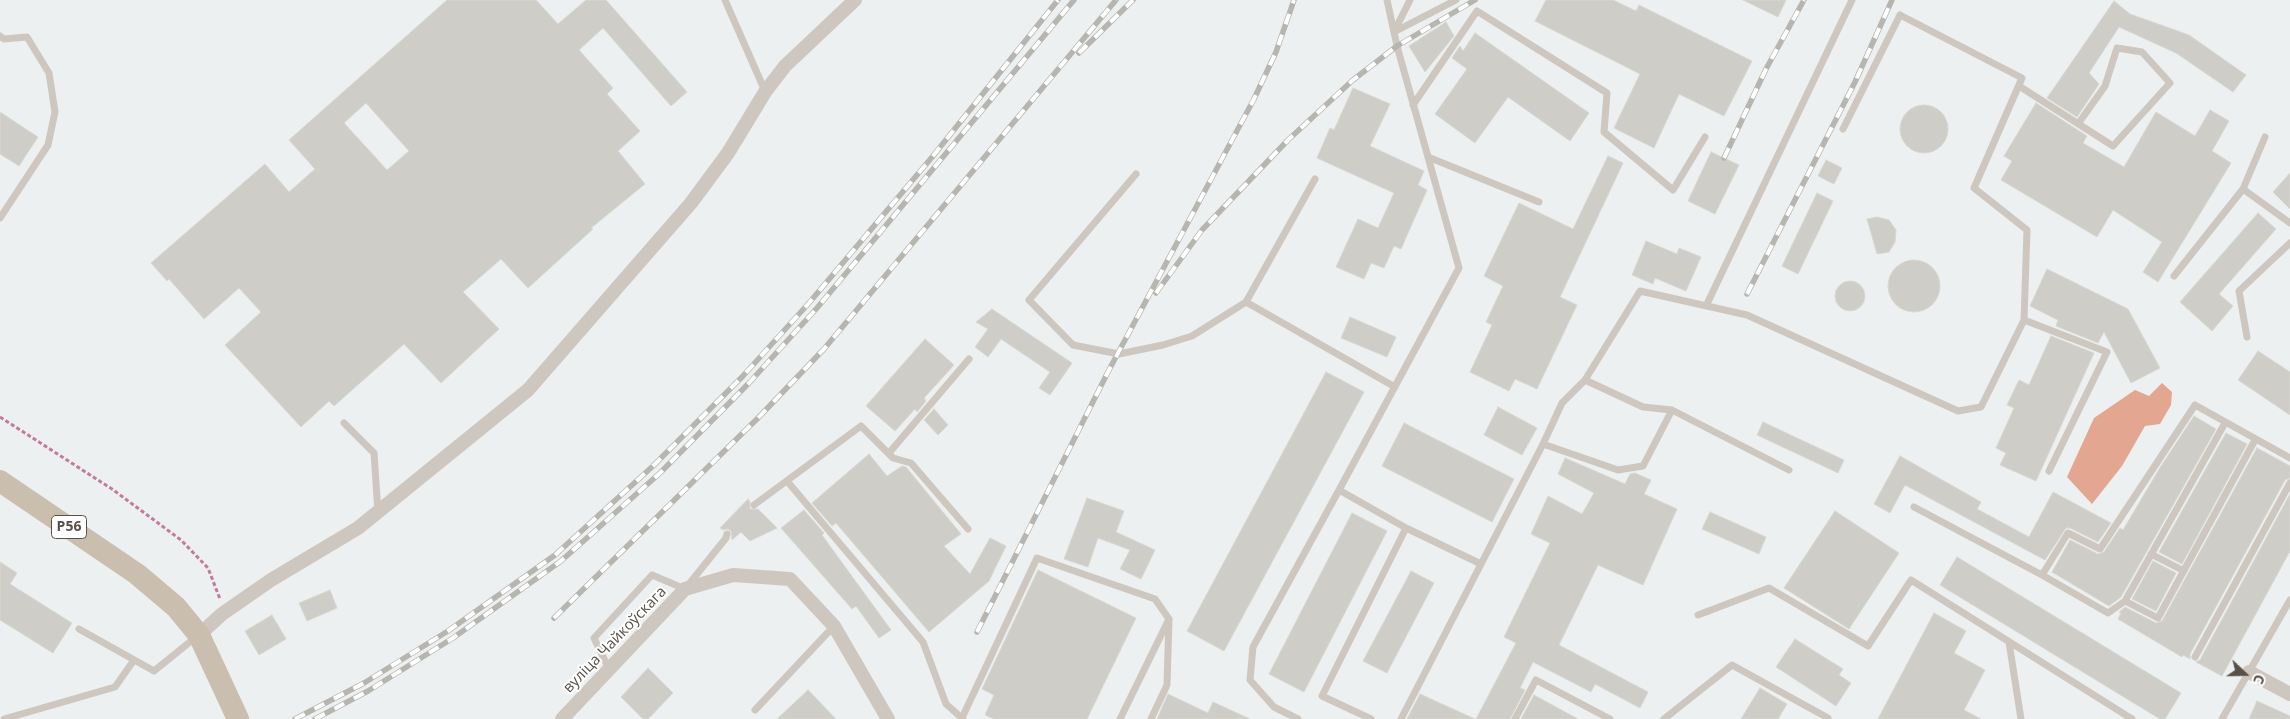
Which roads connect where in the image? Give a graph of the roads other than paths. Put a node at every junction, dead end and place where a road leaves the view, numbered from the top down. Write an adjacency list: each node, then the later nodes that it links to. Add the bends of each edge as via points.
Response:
1 (725, 0): 10 (lane)
2 (856, 0): 10 (street, via 785,66)
3 (1387, 0): 7 (lane)
4 (1410, 0): 7 (lane)
5 (1456, 0): 7 (lane)
6 (1852, 0): 26 (lane)
7 (1394, 32): 11 (lane)
8 (0, 36): 21 (lane, via 4,39 27,36 49,73 55,112 48,145)
9 (2019, 86): 12 (lane); 13 (lane, via 2022,78 1900,15); 27 (lane, via 1974,188 2027,230)
10 (765, 92): 47 (street, via 728,153 691,202 528,390)
11 (1413, 105): 14 (lane, via 1477,10 1607,93 1604,132 1673,190); 16 (lane)
12 (2078, 124): 12 (lane, via 2113,146 2170,83 2142,52 2117,48 2105,86)
13 (1843, 129)
14 (1705, 137)
15 (2265, 137): 19 (lane)
16 (1428, 157): 20 (lane); 31 (lane, via 1459,268)
17 (1136, 174): 25 (lane, via 1028,300 1073,346 1119,354 1192,336)
18 (1315, 179): 25 (lane)
19 (2243, 189): 22 (lane); 24 (lane)
20 (1539, 202)
21 (0, 218)
22 (2290, 222)
23 (2290, 243): 28 (lane, via 2239,291)
24 (2174, 276)
25 (1246, 302): 31 (lane)
26 (1706, 306): 27 (lane, via 1747,315 1958,411 1981,407); 30 (lane, via 1640,291)
27 (2024, 320): 40 (lane, via 2107,352)
28 (2248, 337)
29 (969, 359): 37 (lane)
30 (1585, 380): 32 (lane, via 1643,407); 36 (lane, via 1562,402)
31 (1395, 387): 44 (lane)
32 (1672, 410): 36 (lane, via 1644,466 1618,470); 39 (lane)
33 (344, 423): 47 (lane, via 374,453)
34 (2225, 423): 35 (lane); 51 (lane); 54 (lane, via 2195,405 2100,549 2068,533)
35 (2255, 440): 38 (lane); 53 (lane)
36 (1543, 444): 52 (lane)
37 (889, 453): 41 (lane, via 861,426); 49 (lane, via 911,463)
38 (2290, 458)
39 (1789, 470)
40 (2049, 470)
41 (787, 480): 45 (lane); 70 (lane, via 923,642 946,704)
42 (0, 481): 62 (main road, Р56, via 137,574 176,606)
43 (2290, 483): 64 (lane)
44 (1339, 490): 48 (lane); 78 (lane, via 1253,647 1250,680 1274,707)
45 (754, 505)
46 (1914, 507): 54 (lane)
47 (378, 512): 62 (street, via 358,528 271,580)
48 (1406, 528): 52 (lane); 79 (lane, via 1322,696)
49 (968, 529)
50 (727, 534): 55 (lane)
51 (2151, 554): 53 (lane); 56 (lane)
52 (1481, 564): 80 (lane)
53 (2184, 571): 56 (lane, via 2158,618)
54 (2042, 576): 56 (lane, via 2108,613)
55 (685, 589): 60 (street, вуліца Чайкоўскага, via 733,575 790,579); 66 (street, вуліца Чайкоўскага); 66 (lane, via 652,575 594,638)
56 (2125, 600)
57 (2290, 600): 67 (lane)
58 (1698, 615): 63 (lane, via 1768,588 1868,646 1911,580)
59 (1169, 619): 70 (lane, via 1155,599 1037,558); 76 (lane); 77 (lane, via 1167,685)
60 (834, 626): 69 (lane); 75 (street, вуліца Чайкоўскага)
61 (79, 629): 65 (lane)
62 (198, 635): 65 (lane, via 154,671); 73 (main road, Р56)
63 (2009, 642): 84 (lane); 85 (lane)
64 (2196, 657)
65 (134, 660): 72 (lane, via 115,687)
66 (609, 669): 74 (street, вуліца Чайкоўскага)
67 (2249, 672): 68 (street); 86 (lane)
68 (2290, 694)
69 (755, 710)
70 (963, 718)
71 (1828, 718): 83 (lane, via 1732,665)
72 (4, 719)
73 (238, 719)
74 (562, 719)
75 (888, 719)
76 (1120, 719)
77 (1151, 719)
78 (1298, 719)
79 (1371, 719)
80 (1401, 719)
81 (1515, 719): 82 (lane, via 1536,680)
82 (1610, 719)
83 (1664, 719)
84 (2021, 719)
85 (2132, 719)
86 (2222, 719)

